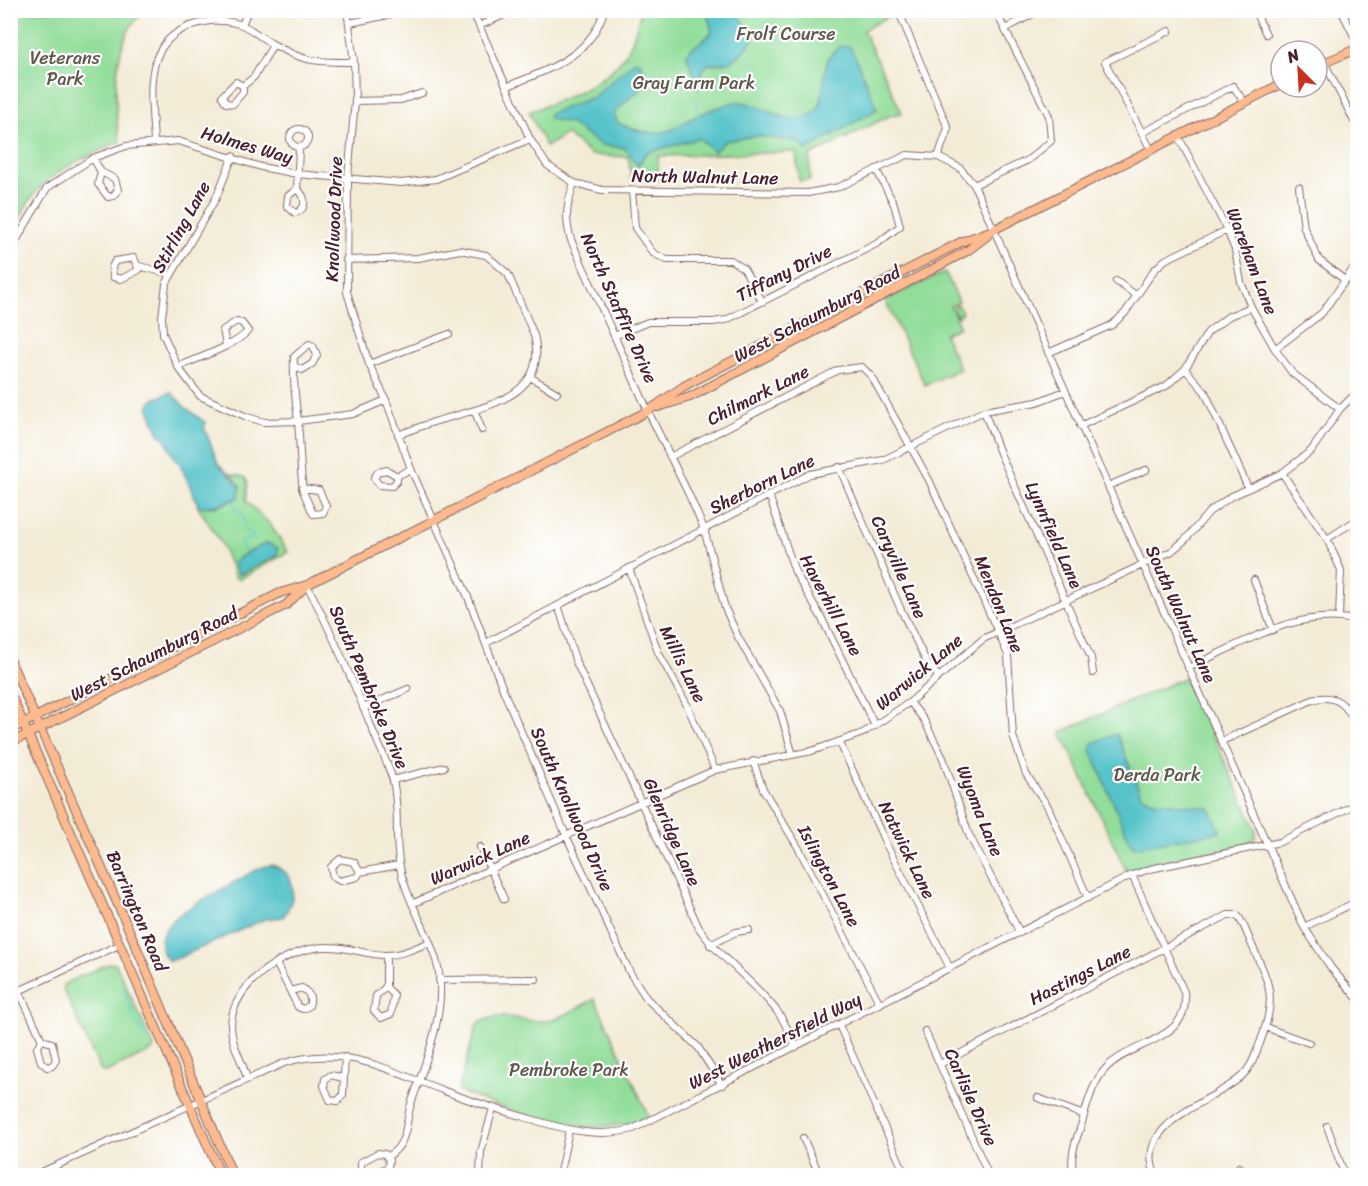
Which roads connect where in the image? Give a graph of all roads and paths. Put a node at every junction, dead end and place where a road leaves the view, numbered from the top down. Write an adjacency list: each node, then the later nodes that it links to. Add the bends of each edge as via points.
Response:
1 (248, 10): 13 (street)
2 (347, 10): 12 (street, Knollwood Drive)
3 (472, 10): 14 (street, North Walnut Lane)
4 (515, 10): 14 (street)
5 (604, 10): 24 (street, via 588,44 565,61)
6 (898, 10): 37 (street, via 948,128)
7 (994, 10): 15 (street)
8 (1040, 10): 15 (street)
9 (1254, 10): 17 (street)
10 (1341, 10): 18 (street)
11 (388, 15): 12 (street)
12 (350, 23): 21 (street, Knollwood Drive)
13 (242, 25): 19 (street); 33 (street, via 210,19 175,32 156,53 152,94)
14 (479, 26): 24 (street, North Walnut Lane)
15 (1005, 29): 44 (street, via 1049,116 1051,141 1028,160)
16 (1169, 31): 30 (street, via 1105,62)
17 (1266, 34)
18 (1356, 44): 20 (main road)
19 (273, 45): 21 (street, via 314,63); 23 (street)
20 (1329, 59)
21 (354, 62): 27 (street, Knollwood Drive)
22 (1329, 78): 29 (street)
23 (243, 86)
24 (506, 87): 32 (street, North Walnut Lane)
25 (1269, 90): 28 (main road, West Schaumburg Road)
26 (422, 93): 27 (street, via 401,100)
27 (355, 101): 42 (street, Knollwood Drive)
28 (1245, 103): 30 (street, via 1233,86); 31 (main road, West Schaumburg Road)
29 (1358, 129)
30 (1142, 133): 35 (street)
31 (1178, 136): 35 (main road, West Schaumburg Road); 48 (street, Wareham Lane)
32 (530, 139): 42 (street, Holmes Way, via 436,179 401,183); 43 (street, North Walnut Lane, via 547,165)
33 (154, 142): 36 (street, Holmes Way, via 178,141); 38 (street, Holmes Way, via 126,146)
34 (299, 149): 41 (street)
35 (1151, 150): 49 (main road, West Schaumburg Road)
36 (233, 156): 41 (street, Holmes Way, via 261,167); 55 (street, Stirling Lane, via 216,198)
37 (938, 157): 39 (street, North Walnut Lane, via 907,155); 44 (street, North Walnut Lane, via 960,168)
38 (93, 158): 40 (street); 50 (street, Holmes Way, via 47,188)
39 (876, 169): 47 (street, North Walnut Lane, via 839,187 808,193); 59 (street, Tiffany Drive, via 894,204 900,226 878,243)
40 (101, 172)
41 (297, 174): 42 (street, Holmes Way); 46 (street)
42 (348, 177): 51 (street, Knollwood Drive)
43 (574, 183): 47 (street, North Walnut Lane, via 602,190); 62 (street, North Staffire Drive, via 566,225)
44 (974, 185): 49 (street, North Walnut Lane)
45 (1299, 187): 57 (street, via 1304,228 1319,260)
46 (297, 189)
47 (632, 191): 59 (street, via 635,228 653,253 668,260 731,260 744,269)
48 (1227, 230): 58 (street, via 1165,260); 60 (street, Wareham Lane)
49 (993, 231): 65 (street, South Walnut Lane); 77 (main road, West Schaumburg Road, via 961,242 684,386); 77 (main road, West Schaumburg Road, via 967,252 690,397)
50 (13, 240): 54 (street, Holmes Way)
51 (346, 260): 66 (street, Knollwood Drive, via 347,291); 71 (street, via 418,258 460,250 486,255 508,274 532,327 536,352)
52 (1358, 262): 57 (street)
53 (139, 266): 53 (street, via 134,258 126,258 116,261 112,272 116,279 122,279 135,274); 55 (street)
54 (10, 267)
55 (170, 274): 67 (street, Stirling Lane, via 163,334)
56 (1116, 281): 58 (street)
57 (1346, 281): 64 (street, via 1322,313)
58 (1137, 296): 65 (street, via 1112,325)
59 (762, 301): 62 (street, Tiffany Drive, via 720,321 648,322)
60 (1251, 307): 64 (street, Wareham Lane); 70 (street, via 1229,316 1208,332)
61 (449, 334): 66 (street)
62 (614, 336): 77 (street, North Staffire Drive)
63 (226, 345): 67 (street)
64 (1275, 349): 76 (street, Wareham Lane, via 1292,373)
65 (1048, 353): 72 (street, South Walnut Lane)
66 (369, 364): 75 (street, Knollwood Drive)
67 (178, 367): 80 (street, Stirling Lane, via 200,396 215,404 264,422)
68 (296, 367): 80 (street, via 292,380)
69 (862, 367): 84 (street, Mendon Lane, via 878,383); 85 (street, Chilmark Lane, via 835,372)
70 (1185, 369): 81 (street, via 1155,392); 93 (street, via 1205,392)
71 (530, 378): 74 (street); 79 (street, via 517,392)
72 (1065, 391): 78 (street, Sherborn Lane, via 1037,402); 81 (street, South Walnut Lane)
73 (1358, 391): 76 (street, Warwick Lane)
74 (557, 393)
75 (386, 400): 80 (street, Stirling Lane, via 353,414); 83 (street, Knollwood Drive)
76 (1340, 409): 89 (street, Warwick Lane, via 1311,451)
77 (648, 411): 85 (street, North Staffire Drive); 96 (main road, West Schaumburg Road)
78 (984, 411): 84 (street, Sherborn Lane); 103 (street, Lynnfield Lane)
79 (475, 412): 82 (street); 83 (street)
80 (298, 421): 92 (street)
81 (1080, 426): 91 (street, South Walnut Lane)
82 (482, 430)
83 (398, 435): 87 (street, Knollwood Drive)
84 (912, 447): 86 (street, Sherborn Lane, via 883,460); 108 (street, Mendon Lane)
85 (670, 457): 97 (street, North Staffire Drive)
86 (839, 467): 94 (street, Sherborn Lane, via 810,474); 115 (street, Caryville Lane, via 904,617 927,663)
87 (411, 469): 90 (street); 96 (street, Knollwood Drive)
88 (1146, 470): 91 (street)
89 (1282, 473): 93 (street, Warwick Lane); 98 (street)
90 (397, 476)
91 (1108, 486): 99 (street, South Walnut Lane)
92 (302, 488): 92 (street, via 313,514 323,513 326,506 319,490)
93 (1248, 488): 99 (street, Warwick Lane, via 1209,512 1172,551)
94 (769, 495): 97 (street, Sherborn Lane); 122 (street, Haverhill Lane, via 795,572)
95 (1358, 519): 98 (street)
96 (434, 520): 102 (main road, West Schaumburg Road); 109 (street, South Knollwood Drive)
97 (704, 529): 100 (street, Sherborn Lane); 130 (street, North Staffire Drive, via 725,608 780,711)
98 (1327, 539): 105 (street, via 1341,570)
99 (1143, 567): 103 (street, Warwick Lane); 113 (street, South Walnut Lane)
100 (629, 568): 104 (street, Sherborn Lane); 133 (street, Millis Lane, via 658,652 687,705)
101 (1254, 580): 107 (street)
102 (307, 585): 110 (main road, West Schaumburg Road, via 280,593); 112 (main road, West Schaumburg Road, via 286,605); 119 (street, South Pembroke Drive)
103 (1067, 601): 108 (street, Warwick Lane); 114 (street, Lynnfield Lane, via 1091,658)
104 (558, 605): 109 (street, Sherborn Lane); 135 (street, Glenridge Lane, via 576,662)
105 (1339, 616): 106 (street); 107 (street, via 1296,621)
106 (1358, 621)
107 (1273, 630): 113 (street)
108 (998, 632): 115 (street, Warwick Lane, via 975,645); 145 (street, Mendon Lane, via 1008,656 1013,736 1026,774 1048,807)
109 (486, 643): 137 (street, South Knollwood Drive)
110 (163, 651): 112 (main road); 120 (main road, West Schaumburg Road)
111 (10, 660): 120 (main road, Barrington Road)
112 (167, 665): 123 (main road, West Schaumburg Road)
113 (1188, 668): 127 (street, South Walnut Lane)
114 (1093, 673)
115 (938, 676): 118 (street, Warwick Lane)
116 (408, 688): 119 (street)
117 (10, 693): 121 (main road, Barrington Road)
118 (910, 702): 122 (street, Warwick Lane); 150 (street, Wyoma Lane, via 943,758 969,835)
119 (363, 708): 134 (street, South Pembroke Drive)
120 (36, 717): 121 (main road, West Schaumburg Road); 123 (main road, Barrington Road)
121 (24, 723): 125 (main road, West Schaumburg Road); 126 (main road, Barrington Road)
122 (875, 726): 129 (street, Warwick Lane)
123 (41, 728): 126 (main road, West Schaumburg Road); 179 (main road, Barrington Road)
124 (1358, 728): 127 (street, via 1346,706 1324,697)
125 (10, 730)
126 (28, 735): 128 (main road, West Schaumburg Road); 152 (main road, Barrington Road)
127 (1222, 741): 138 (street, South Walnut Lane)
128 (10, 743)
129 (840, 743): 130 (street, Warwick Lane); 157 (street, Natwick Lane, via 886,844)
130 (793, 755): 131 (street, Warwick Lane)
131 (753, 761): 133 (street, Warwick Lane); 165 (street, Islington Lane, via 763,789)
132 (444, 767): 134 (street)
133 (715, 770): 135 (street, Warwick Lane)
134 (393, 780): 140 (street, South Pembroke Drive)
135 (642, 802): 137 (street, Warwick Lane); 153 (street, Glenridge Lane)
136 (1358, 803): 138 (street, West Weathersfield Way)
137 (566, 836): 141 (street, Warwick Lane); 177 (street, South Knollwood Drive, via 638,987 698,1047)
138 (1267, 845): 143 (street, West Weathersfield Way); 148 (street, South Walnut Lane)
139 (480, 848): 141 (street)
140 (399, 865): 142 (street); 147 (street, South Pembroke Drive)
141 (490, 870): 144 (street); 147 (street, Warwick Lane)
142 (360, 872): 142 (street, via 354,862 340,859 331,867 336,880 357,877)
143 (1132, 875): 145 (street, West Weathersfield Way); 154 (street)
144 (504, 898)
145 (1088, 898): 150 (street, West Weathersfield Way)
146 (1358, 901): 148 (street)
147 (414, 903): 151 (street, South Pembroke Drive)
148 (1304, 927): 164 (street, South Walnut Lane)
149 (749, 930): 153 (street)
150 (1020, 933): 157 (street, West Weathersfield Way)
151 (430, 942): 155 (street); 159 (street, South Pembroke Drive)
152 (121, 944): 161 (street); 180 (main road, Barrington Road)
153 (710, 945): 171 (street, Glenridge Lane, via 756,986 778,1012)
154 (1164, 948): 167 (street, Hastings Lane, via 1235,914 1269,986 1271,1005); 173 (street, Hastings Lane); 182 (street, via 1184,992 1182,1018 1170,1031 1108,1066 1098,1079)
155 (386, 955): 156 (street, via 329,946); 160 (street)
156 (276, 963): 162 (street); 175 (street, via 243,989 234,1005 232,1039)
157 (950, 968): 165 (street, West Weathersfield Way)
158 (536, 979): 159 (street)
159 (439, 980): 176 (street, South Pembroke Drive, via 437,1017)
160 (386, 987): 160 (street, via 376,996 374,1011 381,1018 390,1014 394,995)
161 (19, 991): 163 (street); 169 (street)
162 (290, 991)
163 (10, 995)
164 (1358, 999)
165 (880, 1004): 166 (street, West Weathersfield Way)
166 (839, 1025): 171 (street, West Weathersfield Way); 195 (street)
167 (1265, 1027): 170 (street); 198 (street, via 1246,1073 1180,1113 1168,1125 1153,1152)
168 (926, 1031): 173 (street, Carlisle Drive)
169 (42, 1040)
170 (1309, 1043)
171 (796, 1047): 177 (street, West Weathersfield Way)
172 (345, 1057): 174 (street); 175 (street, West Weathersfield Way, via 306,1056); 176 (street, West Weathersfield Way)
173 (940, 1064): 196 (street, Carlisle Drive)
174 (343, 1078): 174 (street, via 331,1075 324,1081 330,1100 342,1098)
175 (247, 1079): 179 (street, West Weathersfield Way)
176 (420, 1081): 181 (street, West Weathersfield Way); 186 (street, South Pembroke Drive, via 409,1110 405,1139)
177 (722, 1085): 184 (street, West Weathersfield Way, via 633,1129 597,1134)
178 (1038, 1098): 182 (street)
179 (200, 1099): 180 (street, West Weathersfield Way); 191 (main road, Barrington Road)
180 (190, 1103): 189 (street, West Weathersfield Way); 190 (main road, Barrington Road)
181 (493, 1108): 184 (street, West Weathersfield Way); 193 (street, via 481,1152)
182 (1084, 1115): 197 (street, via 1073,1151)
183 (1326, 1126): 200 (street)
184 (569, 1130): 188 (street)
185 (803, 1138): 194 (street)
186 (387, 1157): 192 (street, South Pembroke Drive, via 388,1167); 192 (street, via 378,1153 364,1159 361,1169)
187 (1239, 1167): 199 (street)
188 (560, 1172)
189 (33, 1176)
190 (221, 1176)
191 (233, 1176)
192 (369, 1176)
193 (480, 1176)
194 (820, 1176)
195 (906, 1176)
196 (989, 1176)
197 (1074, 1176)
198 (1156, 1176)
199 (1235, 1176)
200 (1345, 1176)

